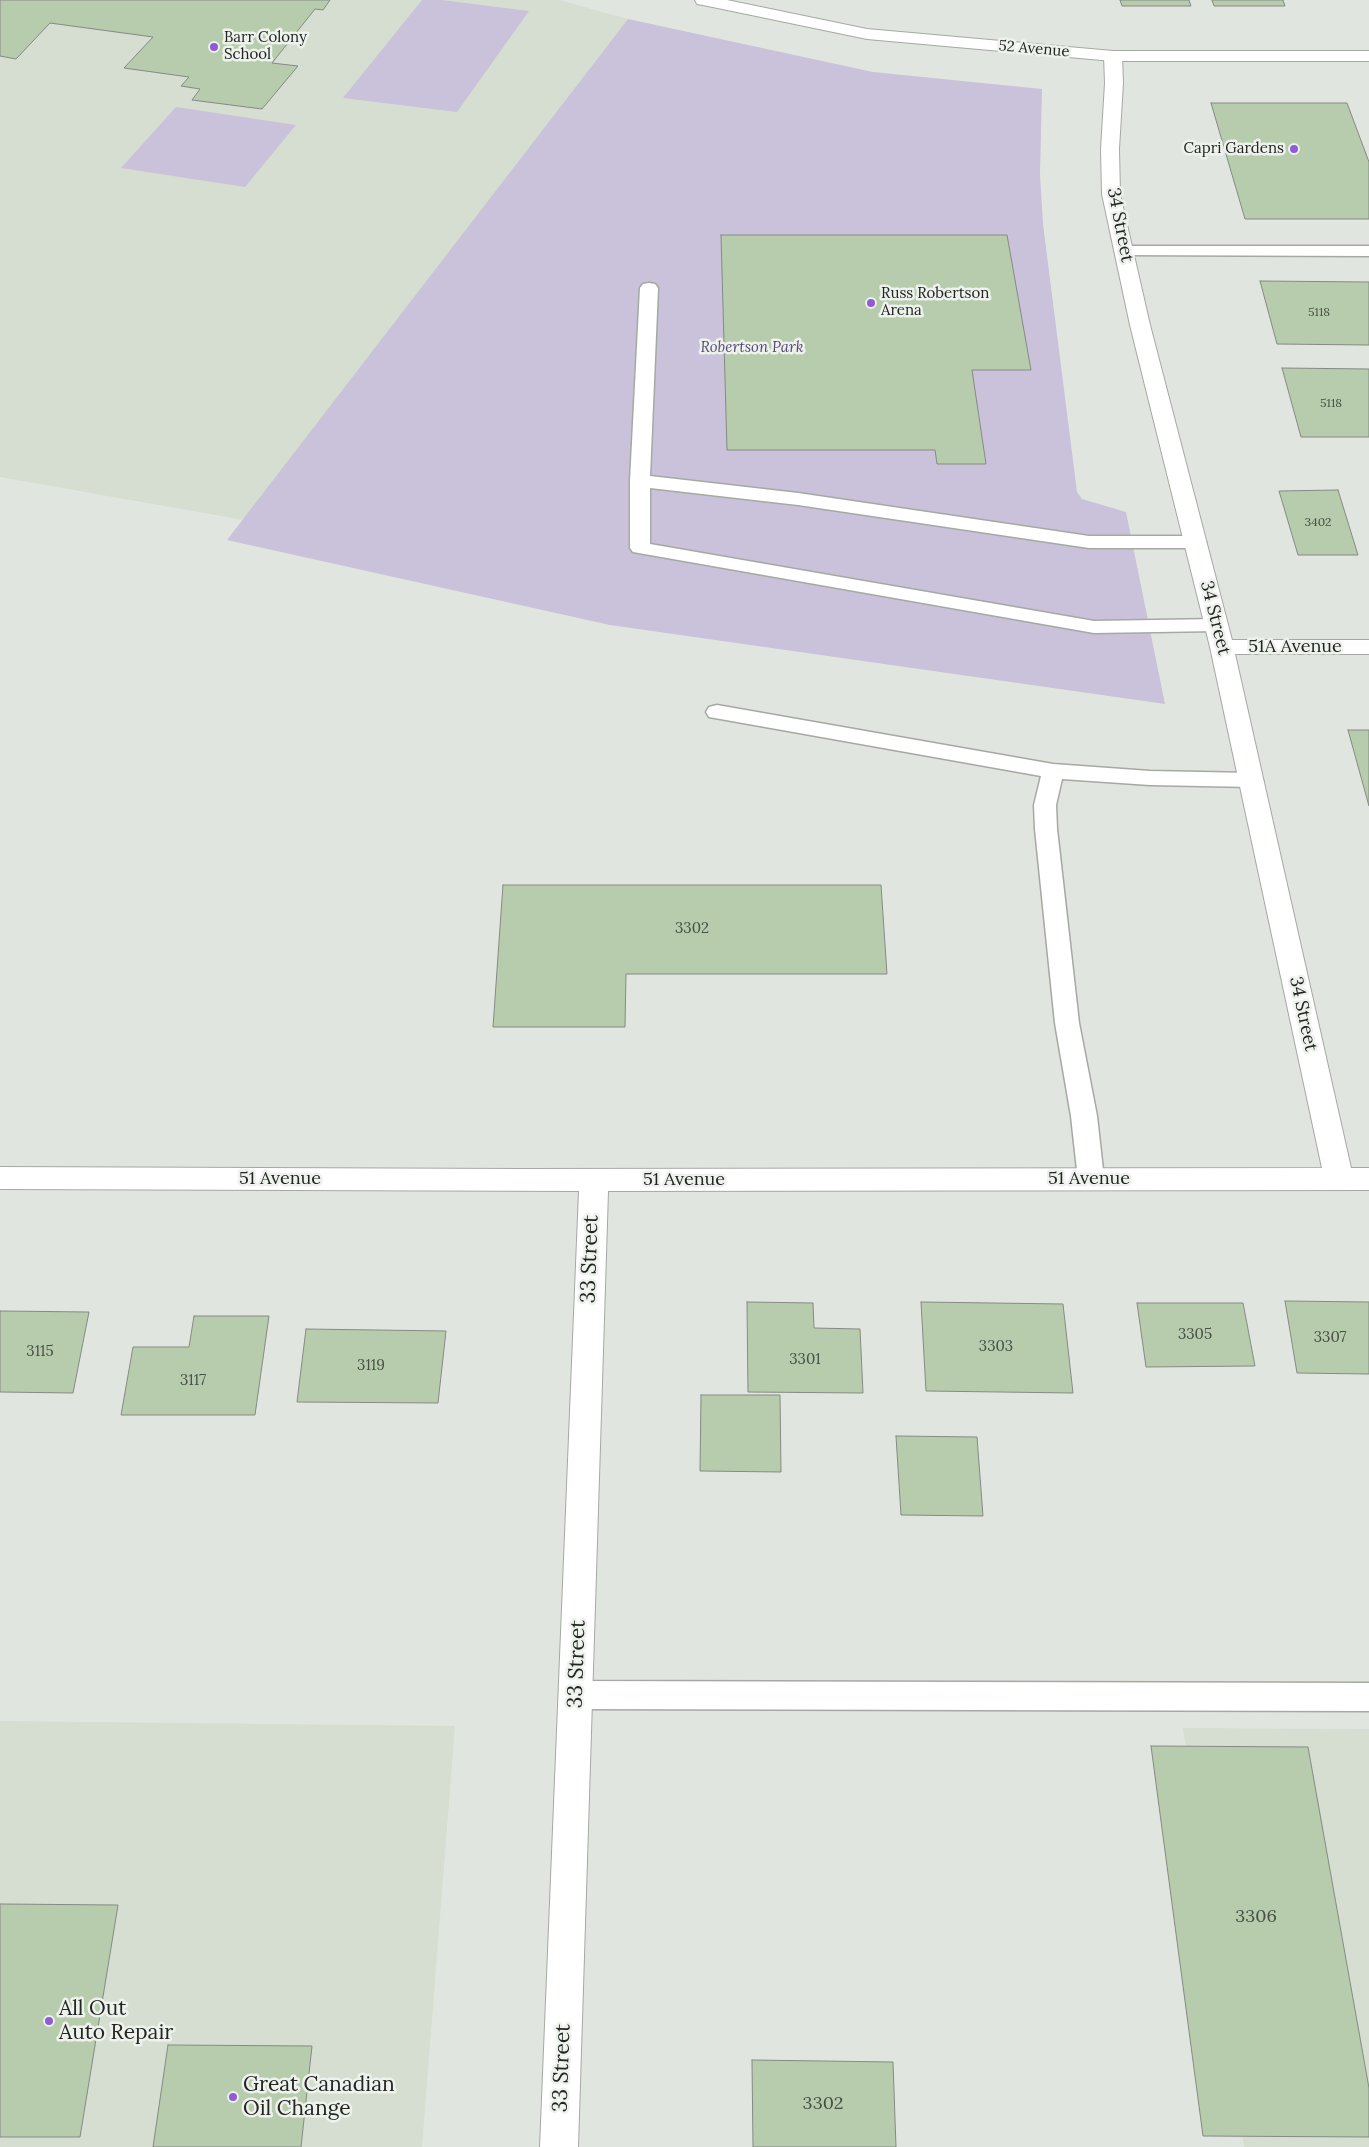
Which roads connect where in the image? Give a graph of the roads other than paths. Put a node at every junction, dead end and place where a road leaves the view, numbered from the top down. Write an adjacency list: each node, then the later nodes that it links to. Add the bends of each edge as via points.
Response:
1 (703, 0): 2 (street, 52 Avenue, via 867,34)
2 (1113, 56): 3 (street, 52 Avenue); 5 (street, 34 Street, via 1111,194)
3 (1369, 56)
4 (1369, 251): 5 (lane)
5 (1124, 252): 8 (street, 34 Street)
6 (649, 288): 7 (lane)
7 (640, 481): 8 (lane, via 798,499 1090,542); 9 (lane, via 640,548 1094,628)
8 (1196, 542): 9 (street, 34 Street)
9 (1219, 636): 10 (street, 51A Avenue); 13 (street, 34 Street)
10 (1369, 647)
11 (717, 712): 12 (lane)
12 (1053, 771): 13 (lane, via 1150,778); 15 (lane, via 1046,805 1046,829 1066,1023 1084,1116)
13 (1252, 780): 16 (street, 34 Street)
14 (0, 1178): 18 (street, 51 Avenue)
15 (1091, 1179): 16 (street, 51 Avenue); 18 (street, 51 Avenue)
16 (1339, 1179): 17 (street, 51 Avenue)
17 (1369, 1179)
18 (594, 1180): 19 (street, 33 Street)
19 (576, 1695): 20 (lane); 21 (street, 33 Street)
20 (1369, 1697)
21 (559, 2147)

